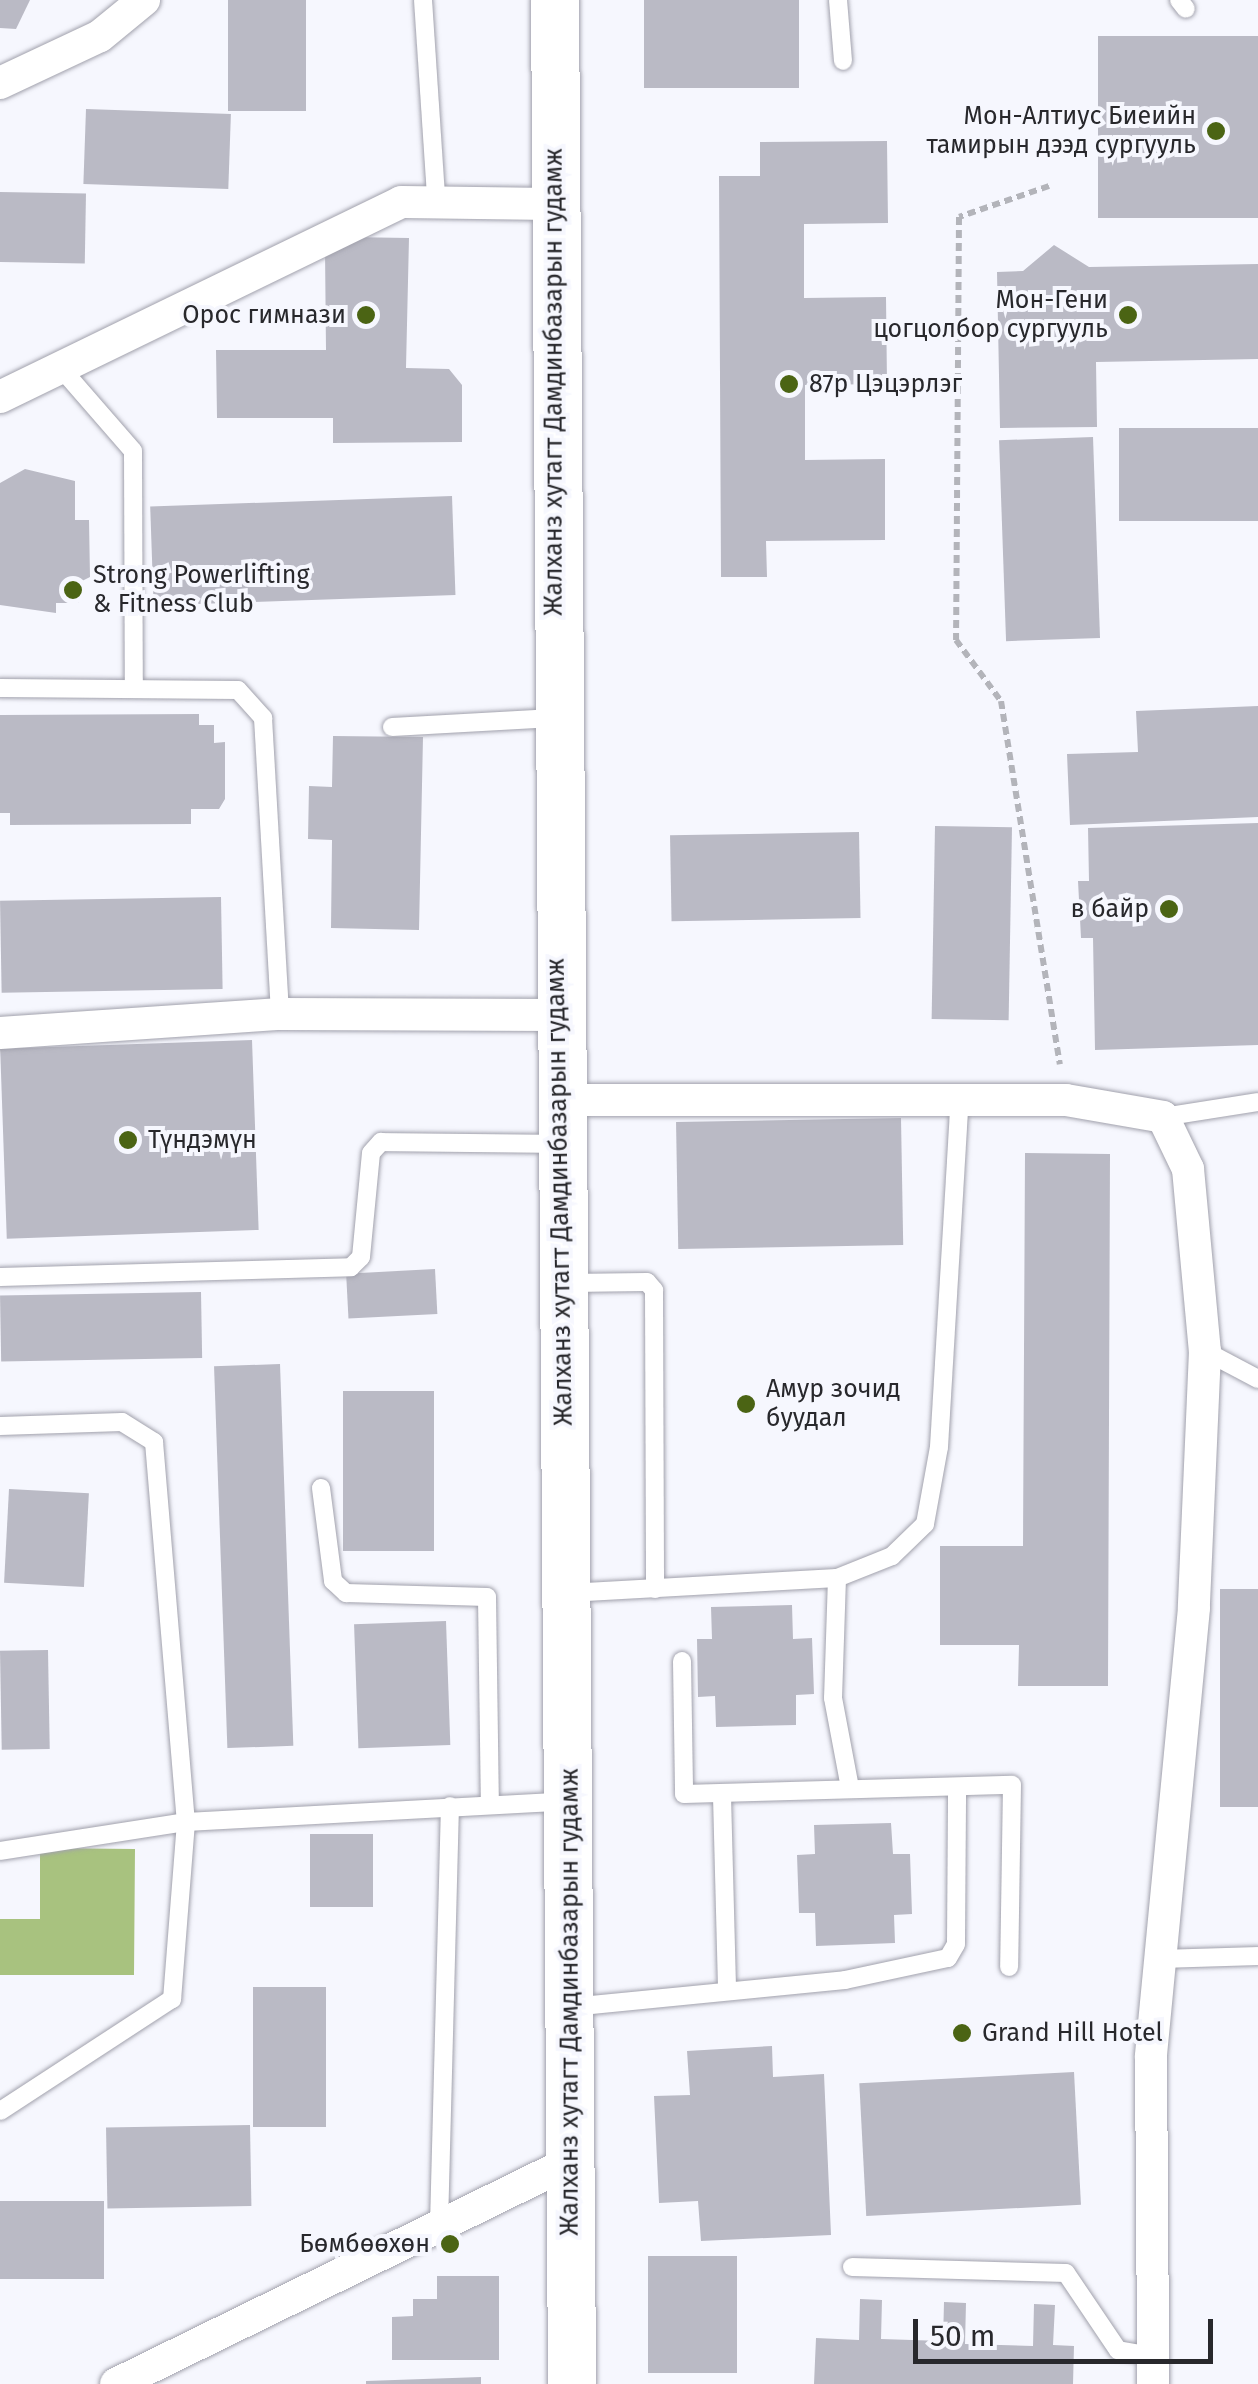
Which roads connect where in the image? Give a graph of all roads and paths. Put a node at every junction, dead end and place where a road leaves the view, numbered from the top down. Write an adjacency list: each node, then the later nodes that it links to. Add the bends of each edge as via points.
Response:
1 (144, 0): 6 (street, via 100,36)
2 (423, 0): 8 (lane)
3 (555, 0): 9 (main road, Жалханз хутагт Дамдинбазарын гудамж)
4 (838, 0): 5 (lane)
5 (843, 61)
6 (0, 83)
7 (1050, 186): 20 (path, via 959,217 956,640 1001,702)
8 (436, 196): 9 (street); 10 (street, via 402,202)
9 (553, 204): 14 (main road, Жалханз хутагт Дамдинбазарын гудамж)
10 (60, 367): 11 (street); 12 (lane, via 133,451)
11 (0, 397)
12 (134, 685): 13 (lane); 16 (lane, via 219,683 263,718)
13 (0, 688)
14 (554, 718): 15 (lane); 17 (main road, Жалханз хутагт Дамдинбазарын гудамж)
15 (392, 727)
16 (280, 1014): 17 (street); 18 (street)
17 (557, 1015): 23 (main road, Жалханз хутагт Дамдинбазарын гудамж)
18 (0, 1032)
19 (960, 1096): 20 (street); 23 (street); 30 (lane, via 939,1447 925,1524 892,1556)
20 (1066, 1100): 22 (street)
21 (1258, 1102): 22 (lane)
22 (1163, 1117): 26 (street, via 1188,1169)
23 (560, 1122): 24 (lane, via 381,1142 371,1153 361,1257 351,1267); 25 (main road, Жалханз хутагт Дамдинбазарын гудамж)
24 (0, 1277)
25 (562, 1283): 31 (lane, via 648,1282 654,1290); 32 (main road, Жалханз хутагт Дамдинбазарын гудамж)
26 (1205, 1351): 27 (lane); 43 (street, via 1194,1608)
27 (1258, 1378)
28 (0, 1426): 40 (lane, via 122,1422 154,1442)
29 (321, 1488): 37 (lane, via 333,1581 346,1592 486,1597)
30 (837, 1578): 31 (lane); 35 (lane, via 833,1698)
31 (656, 1589): 32 (lane)
32 (567, 1593): 38 (main road, Жалханз хутагт Дамдинбазарын гудамж)
33 (682, 1661): 36 (lane, via 684,1794)
34 (957, 1787): 35 (lane); 44 (lane, via 999,1781 1018,1798); 45 (lane, via 956,1944 948,1958 845,1980)
35 (850, 1788): 36 (lane)
36 (722, 1796): 45 (lane)
37 (490, 1802): 38 (lane); 39 (lane)
38 (569, 1802): 46 (main road, Жалханз хутагт Дамдинбазарын гудамж)
39 (450, 1806): 40 (lane); 49 (lane)
40 (186, 1822): 41 (lane); 47 (lane, via 172,1998)
41 (0, 1852)
42 (1258, 1956): 43 (lane)
43 (1161, 1959): 51 (street, via 1151,2057)
44 (1009, 1967)
45 (727, 1986): 46 (lane)
46 (566, 2008): 48 (main road, Жалханз хутагт Дамдинбазарын гудамж)
47 (0, 2111)
48 (570, 2162): 49 (street); 53 (main road, Жалханз хутагт Дамдинбазарын гудамж)
49 (439, 2224): 52 (street)
50 (852, 2267): 51 (lane, via 1066,2273 1118,2350)
51 (1153, 2370)
52 (116, 2384)
53 (572, 2384)

